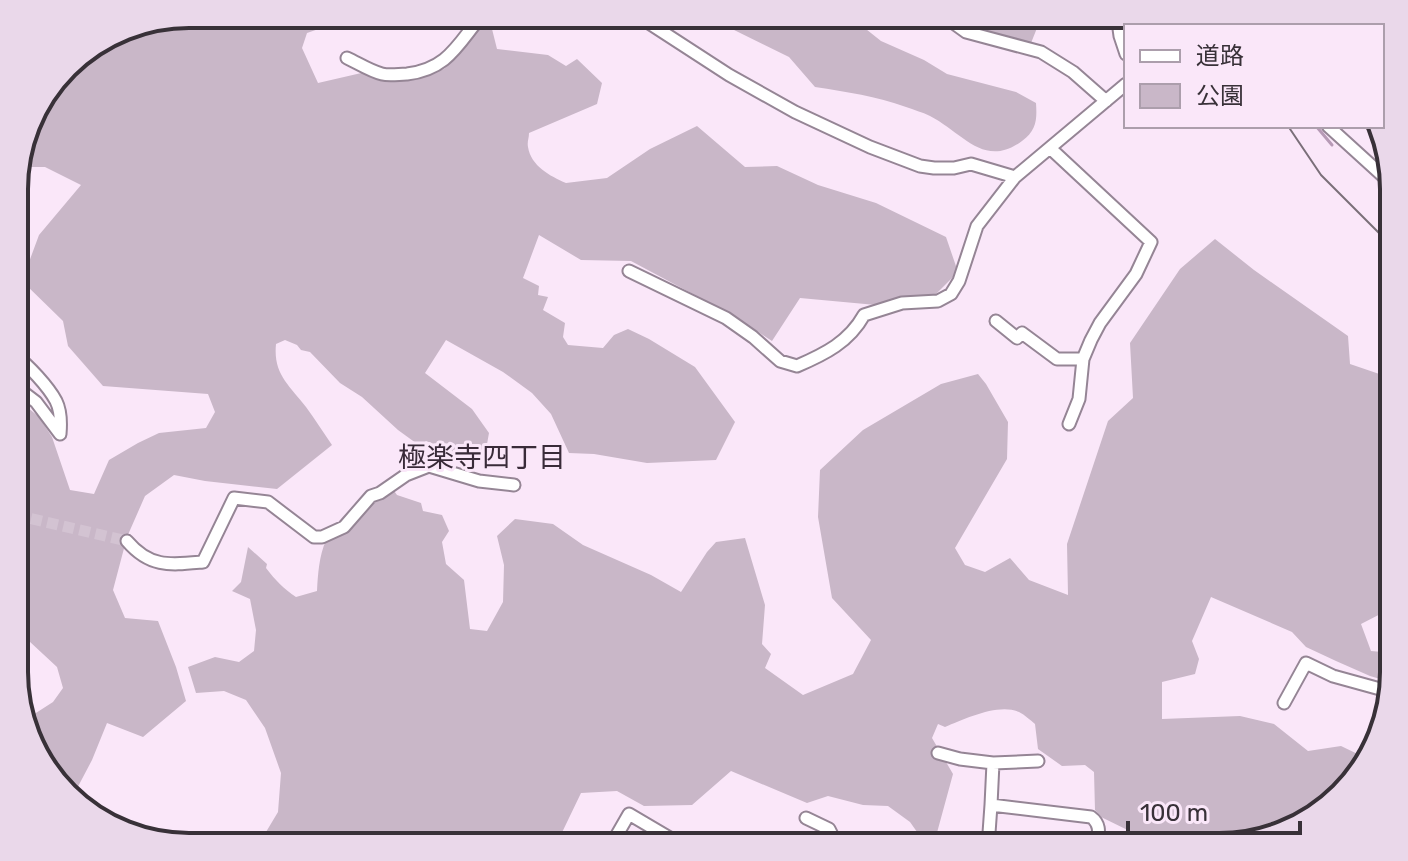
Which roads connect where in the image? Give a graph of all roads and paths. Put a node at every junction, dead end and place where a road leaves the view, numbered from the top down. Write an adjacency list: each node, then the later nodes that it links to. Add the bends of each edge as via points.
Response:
1 (472, 28): 6 (street, via 441,64 428,70 382,74)
2 (657, 28): 12 (street, via 795,112 870,147 920,166 971,164)
3 (960, 28): 8 (street, via 1041,52)
4 (1119, 28): 5 (street)
5 (1124, 48)
6 (347, 58)
7 (1124, 86): 8 (street)
8 (1106, 101): 10 (street)
9 (1330, 128): 11 (street)
10 (1050, 148): 12 (street); 15 (street, via 1151,242)
11 (1379, 173)
12 (1015, 177): 13 (street, via 977,226 959,281 946,298 902,303 864,315 832,350 797,366 780,361 726,318)
13 (629, 271)
14 (996, 321): 15 (street, via 1057,359)
15 (1083, 359): 18 (street, via 1079,399)
16 (28, 368): 17 (street, via 56,402 60,434)
17 (28, 396)
18 (1069, 424)
19 (514, 485): 20 (street, via 429,466 371,496 344,527 322,537 314,537 268,502 234,498 203,562 154,563)
20 (127, 541)
21 (1379, 689): 22 (street, via 1306,663)
22 (1284, 703)
23 (938, 753): 25 (street)
24 (1038, 761): 25 (street)
25 (993, 763): 26 (street)
26 (991, 805): 31 (street); 32 (street, via 1091,817)
27 (806, 818): 30 (street)
28 (618, 833): 29 (street, via 629,814)
29 (659, 833)
30 (831, 833)
31 (989, 833)
32 (1098, 833)

